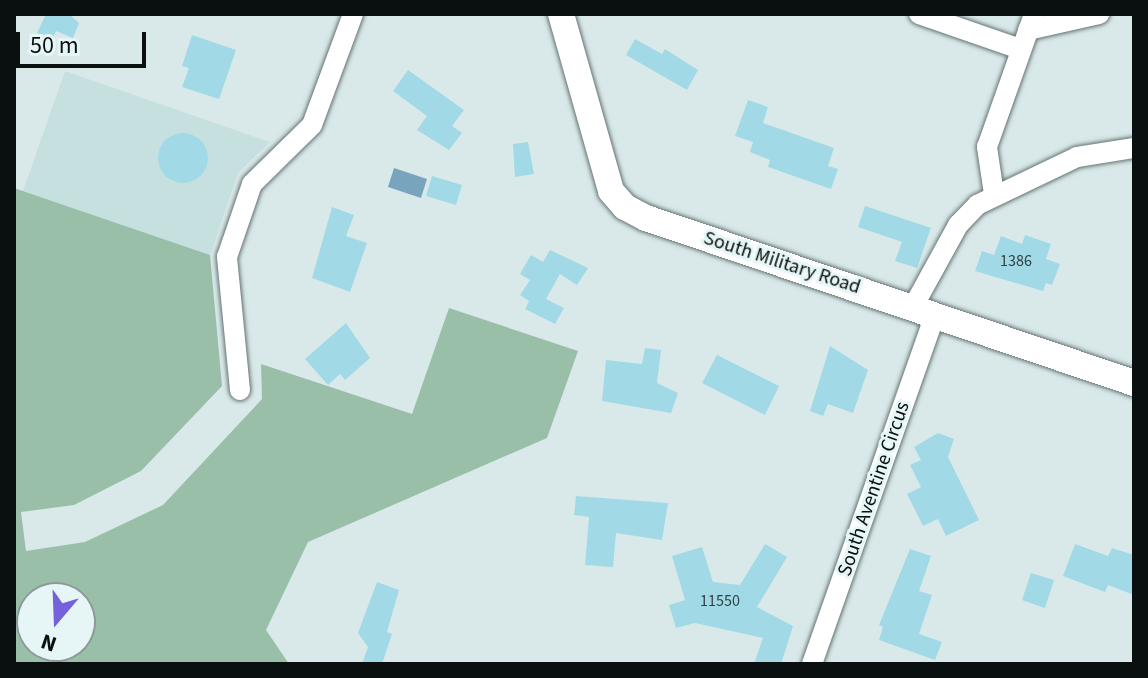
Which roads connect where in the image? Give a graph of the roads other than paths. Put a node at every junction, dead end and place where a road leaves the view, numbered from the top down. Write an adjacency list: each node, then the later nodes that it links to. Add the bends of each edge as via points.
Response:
1 (353, 14): 10 (street, via 312,125 252,184 227,257)
2 (561, 14): 8 (street, South Military Road, via 617,201 646,218)
3 (919, 14): 5 (street)
4 (1099, 14): 5 (street)
5 (1027, 31): 7 (street, via 987,147)
6 (1134, 148): 7 (street, South Aventine Circus, via 1077,157)
7 (994, 194): 8 (street, South Aventine Circus, via 958,225)
8 (924, 311): 9 (street, South Military Road); 11 (street, South Aventine Circus)
9 (1134, 383)
10 (240, 390)
11 (812, 664)

